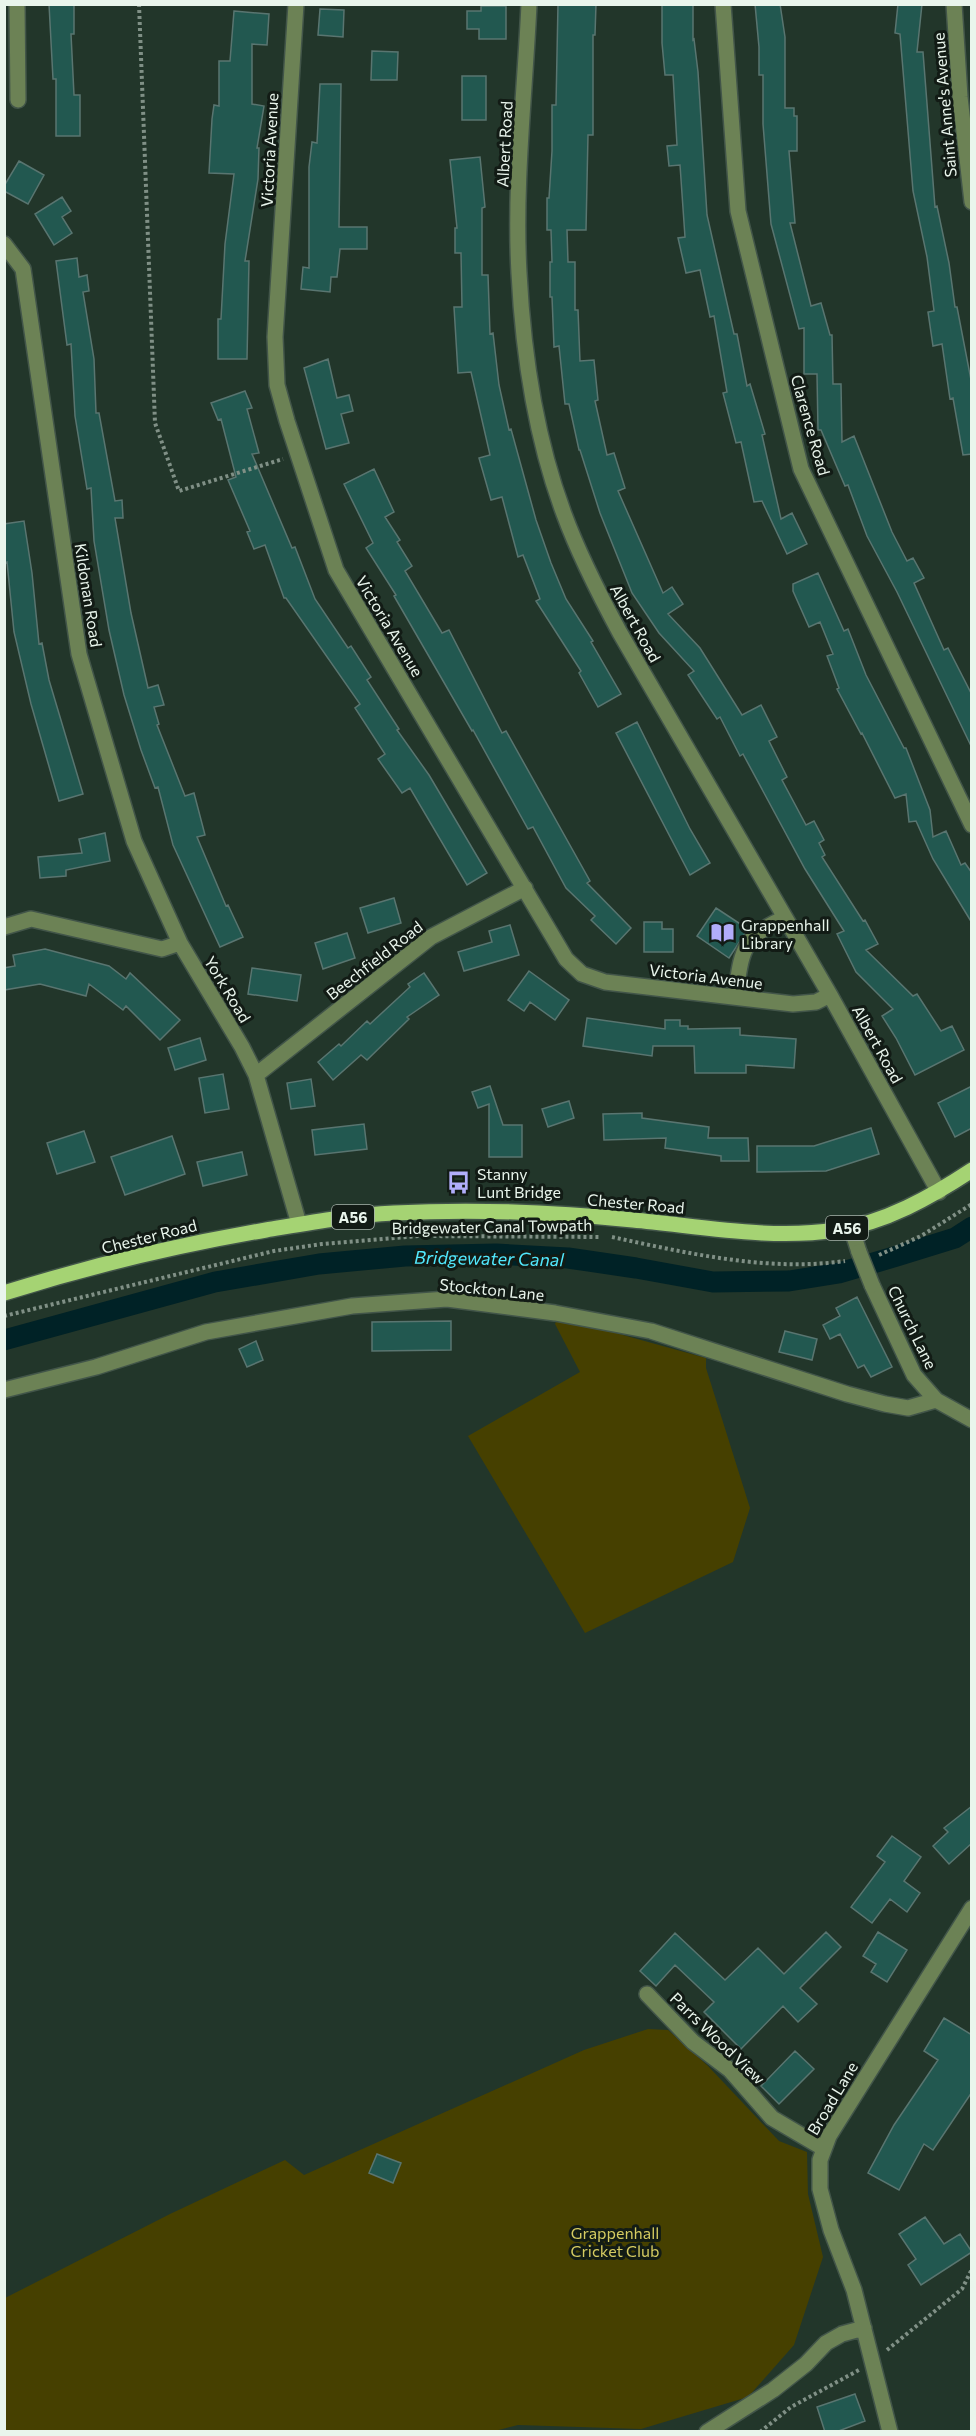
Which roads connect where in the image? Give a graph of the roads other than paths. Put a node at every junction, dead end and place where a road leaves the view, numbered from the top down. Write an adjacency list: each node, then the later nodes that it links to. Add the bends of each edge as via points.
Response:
1 (17, 4): 7 (street)
2 (296, 4): 11 (street, Victoria Avenue, via 275,337 277,385 336,570)
3 (529, 4): 12 (street, Albert Road, via 519,272 526,354 563,512 591,579)
4 (723, 4): 10 (street, Clarence Road, via 738,211 801,469)
5 (954, 4): 6 (street, Saint Anne's Avenue)
6 (966, 96): 8 (street, Saint Anne's Avenue)
7 (18, 100)
8 (972, 202)
9 (4, 244): 14 (street, Kildonan Road, via 23,270 79,654 134,841)
10 (972, 825)
11 (525, 888): 16 (street, Victoria Avenue, via 566,959 582,974 605,982); 17 (street, Beechfield Road, via 431,937)
12 (785, 918): 15 (street, Albert Road); 16 (street, via 761,929 750,942 741,960)
13 (4, 927): 14 (street, via 31,919 162,950)
14 (180, 944): 17 (street, York Road)
15 (830, 995): 16 (street, Victoria Avenue, via 816,1002 793,1005); 19 (street, Albert Road)
16 (735, 998)
17 (256, 1075): 20 (street, York Road)
18 (972, 1170): 19 (main road, Chester Road / A56)
19 (939, 1192): 21 (main road, Chester Road / A56, via 887,1216)
20 (299, 1224): 21 (main road, Chester Road / A56, via 372,1215 461,1211 611,1218 768,1233); 22 (main road, Chester Road / A56, via 133,1257)
21 (851, 1227): 24 (street, Church Lane, bridge, via 857,1256 906,1361)
22 (4, 1293)
23 (4, 1390): 24 (street, Stockton Lane, via 96,1367 206,1332 352,1306 447,1299 651,1331 885,1404 908,1408)
24 (936, 1400): 25 (street, Church Lane)
25 (972, 1420)
26 (972, 1908): 28 (street, Broad Lane)
27 (647, 1994): 28 (street, Parrs Wood View, via 693,2042 730,2070 772,2118)
28 (823, 2148): 29 (street, Broad Lane, via 819,2173 824,2207)
29 (864, 2328): 30 (street, via 826,2343 773,2390); 31 (street, Broad Lane)
30 (707, 2432)
31 (890, 2432)

